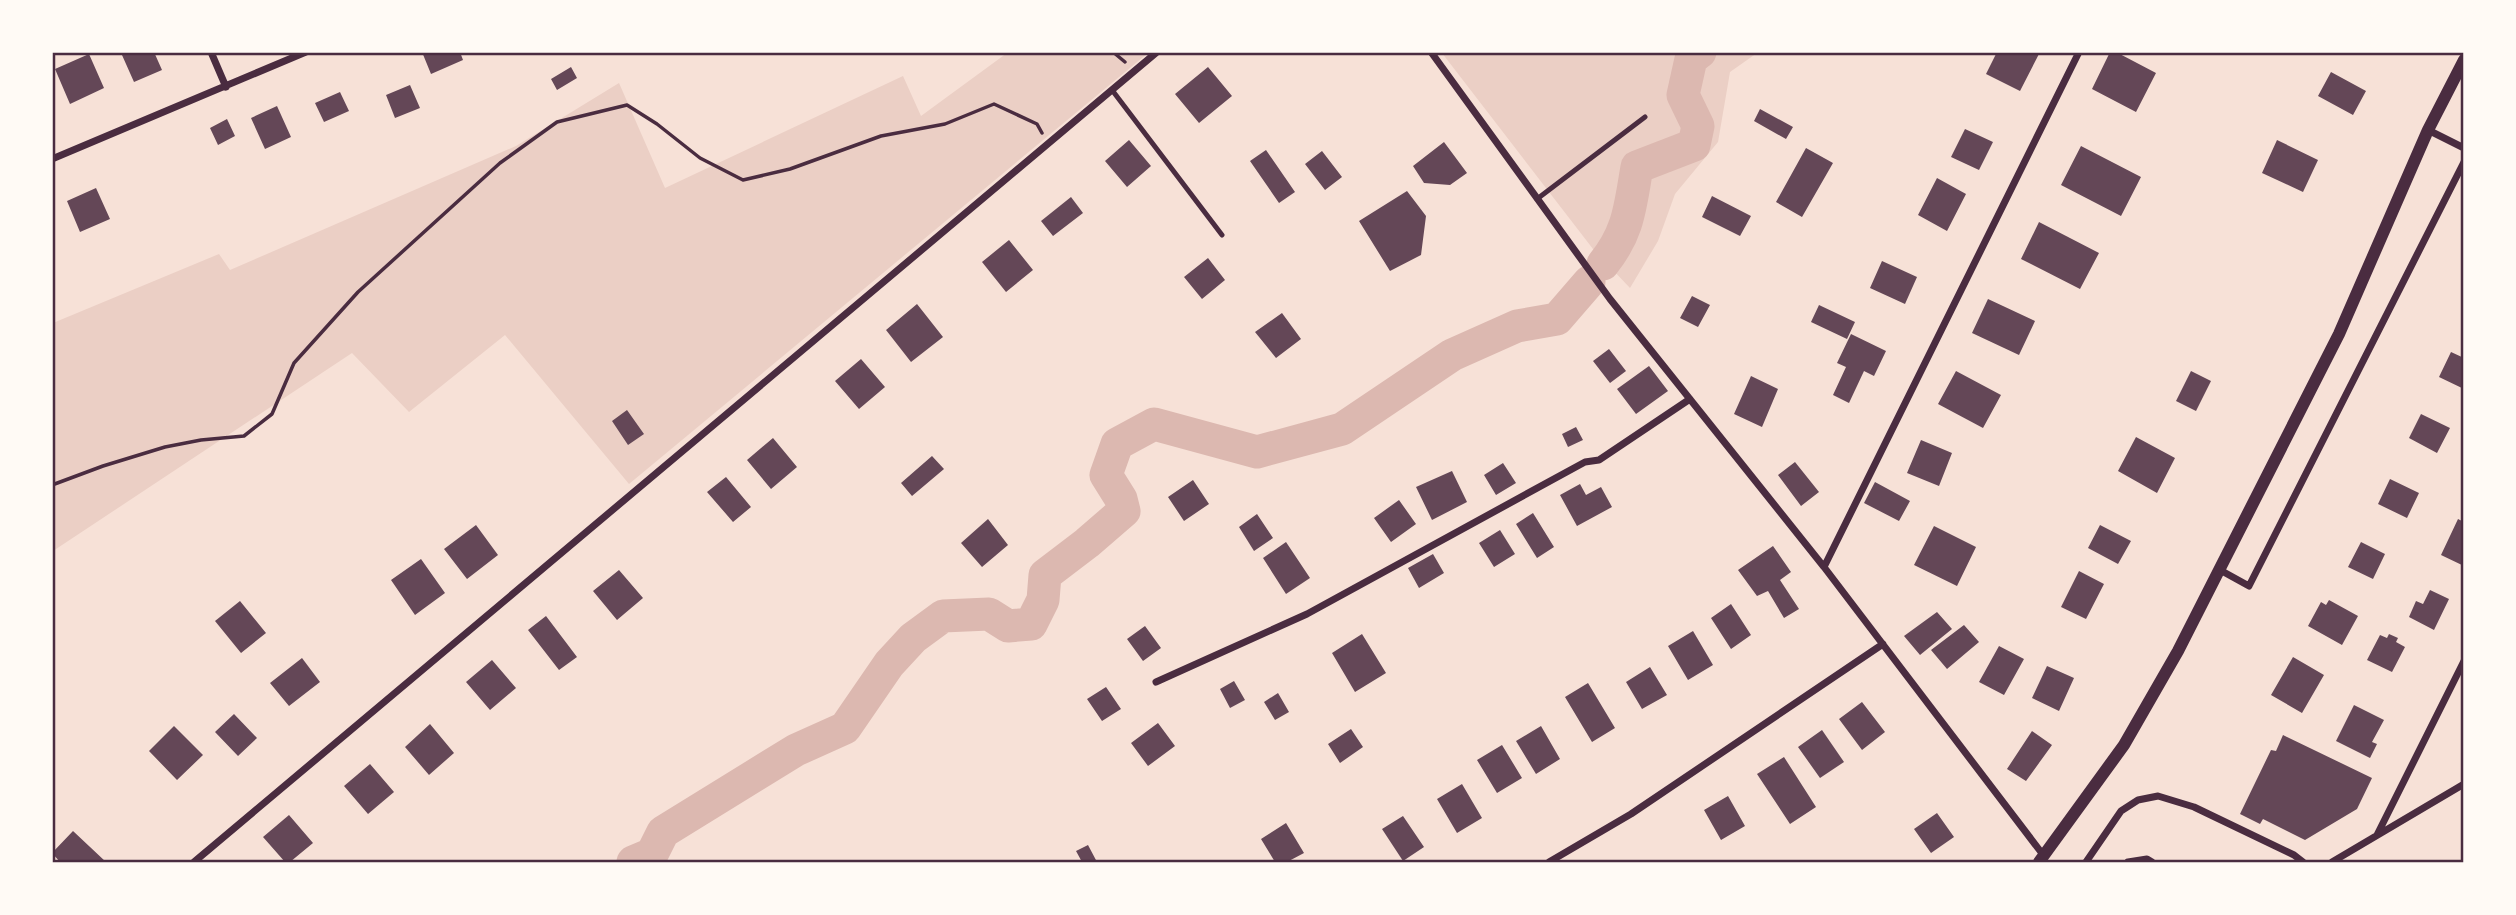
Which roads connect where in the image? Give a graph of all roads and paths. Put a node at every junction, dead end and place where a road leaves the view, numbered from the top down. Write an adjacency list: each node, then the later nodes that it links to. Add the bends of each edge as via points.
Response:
1 (211, 52): 7 (street)
2 (306, 52): 7 (street)
3 (1157, 52): 8 (street)
4 (1431, 52): 15 (street)
5 (2079, 52): 19 (street)
6 (2463, 61): 10 (street)
7 (226, 87): 13 (street)
8 (1112, 90): 11 (street); 16 (lane)
9 (1645, 117): 15 (lane)
10 (2428, 130): 12 (street); 20 (street, via 2339,334)
11 (1049, 143): 18 (path, via 1037,124 994,104 944,124 881,136 790,169 743,180 700,158 627,105 557,122 499,163 358,292 294,363 272,414 244,436 164,447); 28 (street)
12 (2463, 148)
13 (52, 159)
14 (2463, 162): 20 (street, via 2249,586)
15 (1537, 198): 17 (street)
16 (1222, 235)
17 (1690, 399): 19 (street); 23 (street, via 1599,460 1585,462 1307,614)
18 (52, 485)
19 (1824, 567): 21 (street)
20 (2220, 570): 26 (street, via 2124,745)
21 (1883, 644): 26 (street); 29 (street, via 1631,814)
22 (2463, 661): 25 (street)
23 (1156, 681)
24 (2463, 784): 25 (street)
25 (2377, 835): 33 (street)
26 (2043, 860)
27 (2089, 861): 32 (street, via 2121,811 2138,800 2158,796 2194,807)
28 (194, 863)
29 (1549, 863)
30 (2128, 863): 31 (street, via 2147,859)
31 (2152, 863)
32 (2302, 863)
33 (2332, 863)

